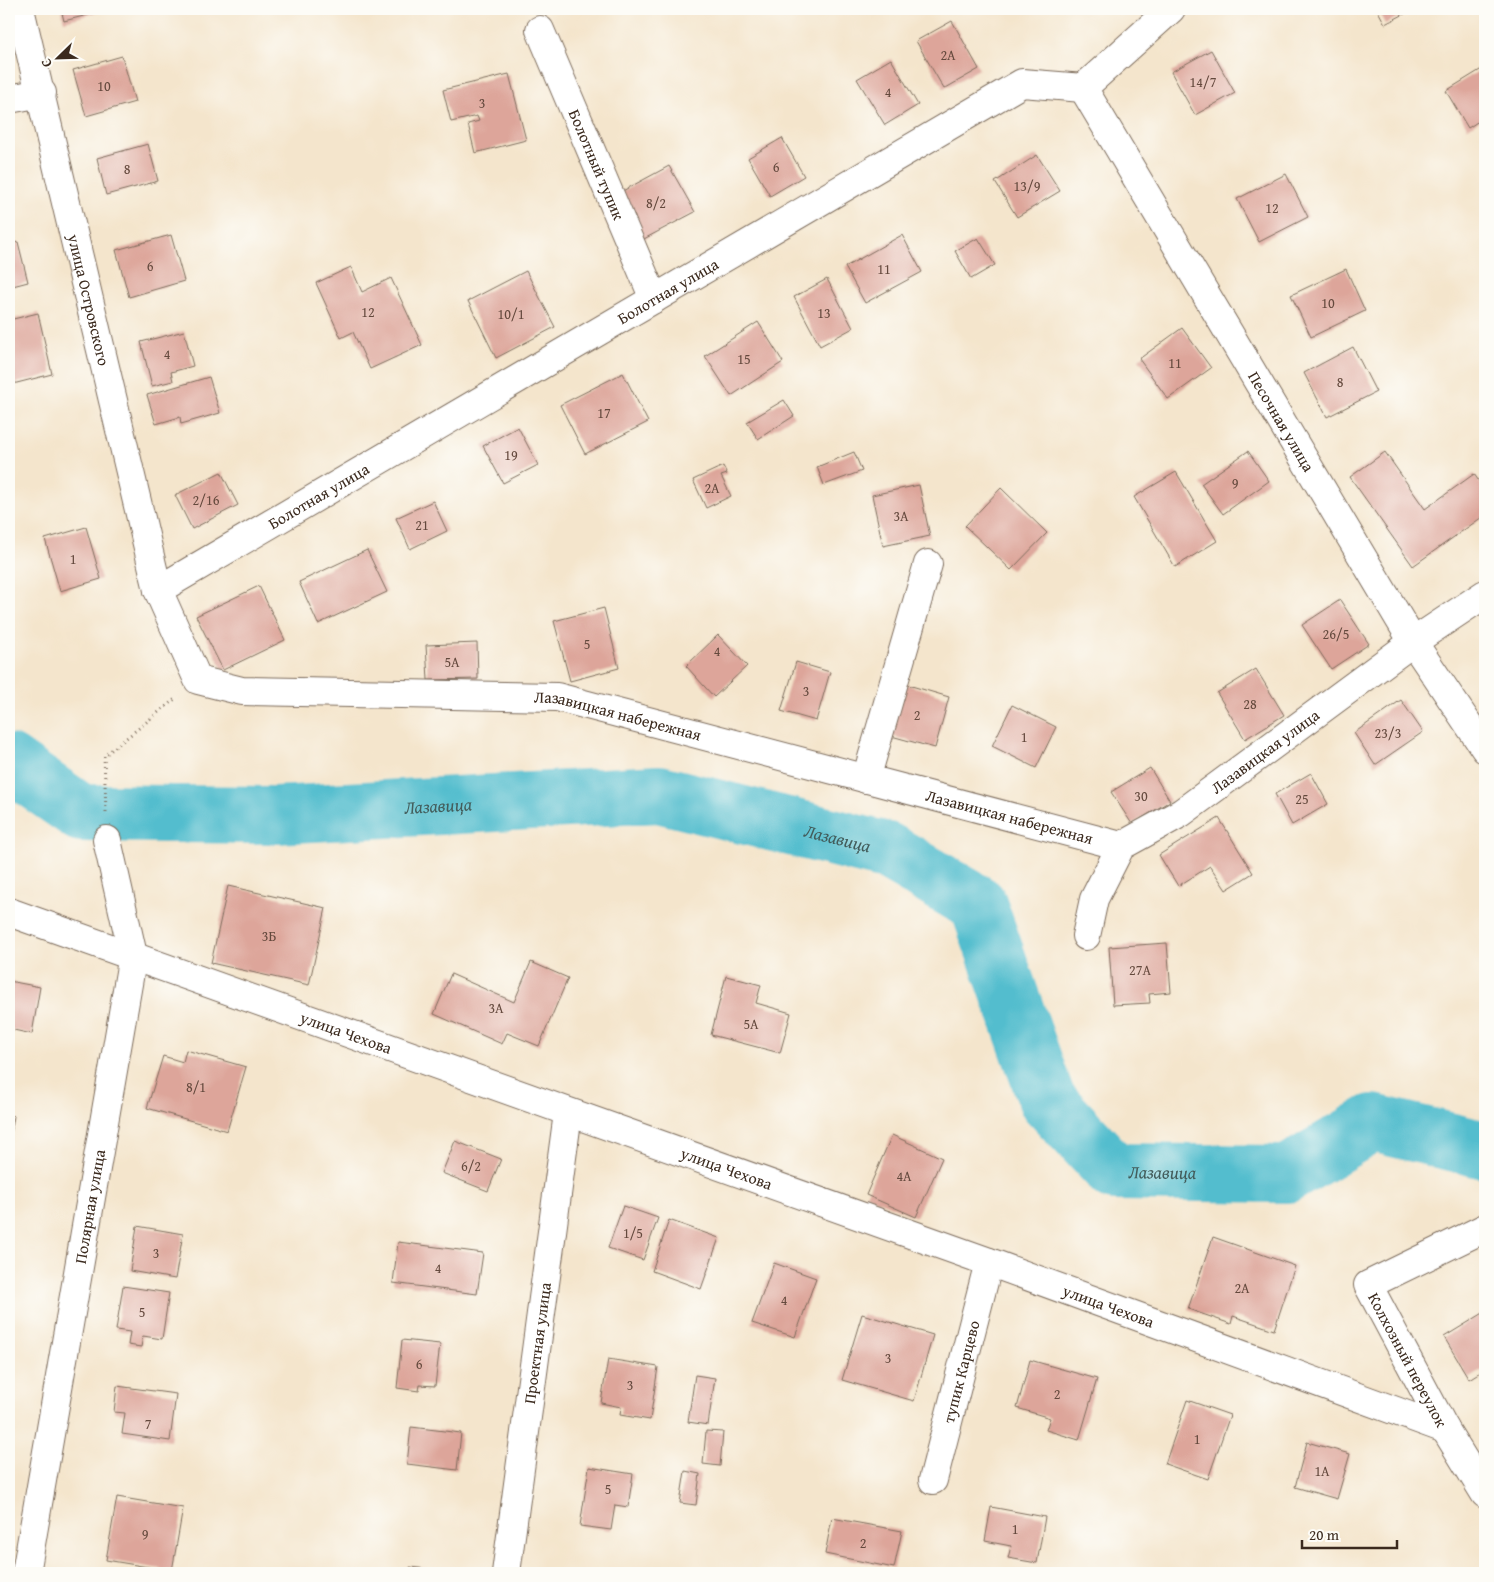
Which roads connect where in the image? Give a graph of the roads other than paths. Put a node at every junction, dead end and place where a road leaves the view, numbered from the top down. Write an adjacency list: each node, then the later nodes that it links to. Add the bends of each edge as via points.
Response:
1 (20, 9): 5 (street, улица Островского)
2 (1171, 9): 4 (street)
3 (540, 30): 7 (street, Болотный тупик)
4 (1083, 88): 7 (street, Болотная улица, via 1022,82); 11 (street, Песочная улица)
5 (42, 93): 6 (street); 9 (street, улица Островского)
6 (9, 99)
7 (654, 299): 9 (street, Болотная улица)
8 (928, 564): 13 (street)
9 (158, 590): 13 (street, Лазавицкая набережная, via 198,680 242,691 557,697)
10 (1485, 594): 11 (street, Лазавицкая улица)
11 (1413, 642): 12 (street, Песочная улица); 15 (street, Лазавицкая улица, via 1181,813)
12 (1485, 750)
13 (866, 779): 15 (street, Лазавицкая набережная)
14 (107, 840): 18 (street, Полярная улица)
15 (1121, 846): 17 (street, via 1094,899)
16 (9, 912): 18 (street, улица Чехова)
17 (1086, 936)
18 (132, 955): 19 (street, улица Чехова); 25 (street, Полярная улица)
19 (568, 1112): 21 (street, улица Чехова); 26 (street, Проектная улица)
20 (1485, 1228): 22 (street, Колхозный переулок, via 1368,1286)
21 (989, 1262): 22 (street, улица Чехова); 23 (street, тупик Карцево)
22 (1445, 1428): 24 (street, Колхозный переулок)
23 (933, 1480)
24 (1485, 1494)
25 (26, 1573)
26 (506, 1573)

